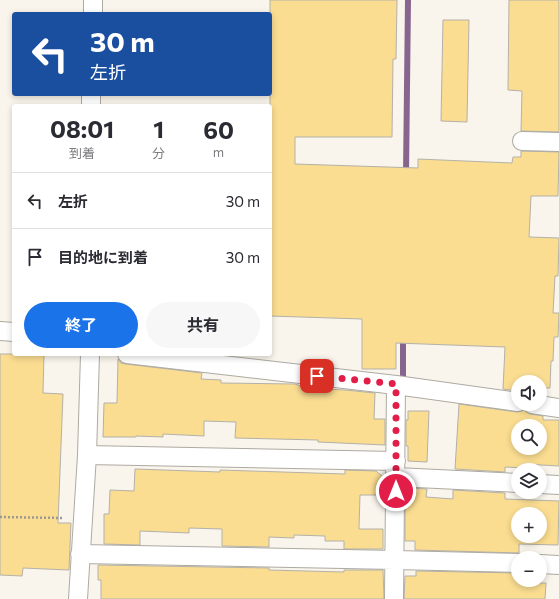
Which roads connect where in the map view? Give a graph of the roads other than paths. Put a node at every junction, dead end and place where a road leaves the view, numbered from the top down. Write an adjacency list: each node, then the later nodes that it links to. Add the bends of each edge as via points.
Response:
1 (93, 0): 2 (street)
2 (93, 12)
3 (522, 141): 4 (street)
4 (559, 142)
5 (0, 331): 6 (street)
6 (12, 332)
7 (90, 356): 14 (street)
8 (144, 356): 9 (street)
9 (396, 384): 11 (street); 15 (street)
10 (559, 395): 13 (street)
11 (511, 401)
12 (547, 406): 13 (street)
13 (559, 408)
14 (86, 455): 15 (street); 19 (street)
15 (396, 469): 16 (street); 20 (street)
16 (511, 482)
17 (547, 484): 18 (street)
18 (559, 485)
19 (80, 554): 20 (street); 24 (street)
20 (395, 560): 21 (street); 25 (street)
21 (511, 563)
22 (547, 564): 23 (street)
23 (559, 565)
24 (78, 599)
25 (394, 599)

